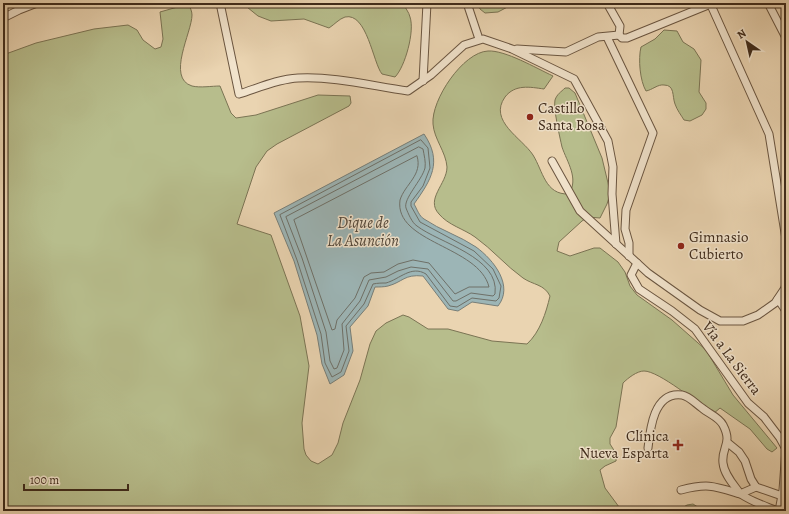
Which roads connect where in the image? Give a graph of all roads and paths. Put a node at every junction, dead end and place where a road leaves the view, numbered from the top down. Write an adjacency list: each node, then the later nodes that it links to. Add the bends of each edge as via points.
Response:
1 (38, 3): 8 (street)
2 (220, 3): 14 (street, via 239,94 281,80 298,78 323,78 408,91)
3 (427, 3): 14 (street)
4 (467, 3): 12 (street)
5 (608, 3): 9 (street, via 620,26)
6 (768, 3): 10 (street)
7 (711, 4): 9 (street, via 627,38); 16 (street, via 769,134)
8 (3, 18)
9 (619, 35): 11 (street)
10 (785, 36)
11 (607, 37): 13 (street, via 598,38 566,52); 18 (street, via 654,133 626,210 625,229)
12 (479, 39): 13 (street); 14 (street, via 464,45)
13 (512, 49): 17 (street, via 574,79 608,141 613,168 612,194)
14 (423, 81)
15 (552, 161): 17 (street, via 580,211)
16 (786, 239)
17 (616, 244): 18 (street)
18 (629, 256): 19 (street)
19 (637, 263): 21 (street, via 720,321 743,321 758,315); 27 (street, Vía a La Sierra, via 631,275 639,289 695,329 748,403 764,417 780,438 786,449)
20 (786, 283): 21 (street)
21 (778, 299): 22 (street)
22 (786, 311)
23 (728, 443): 24 (street, via 726,433 713,416 683,395 674,395 661,404 653,416); 25 (street, via 745,461 750,479); 28 (street, via 723,454 724,471)
24 (648, 448)
25 (756, 487): 27 (street); 28 (street)
26 (681, 490): 28 (street, via 711,485)
27 (784, 492): 29 (street, Vía a La Sierra)
28 (740, 494): 29 (street)
29 (778, 511)

